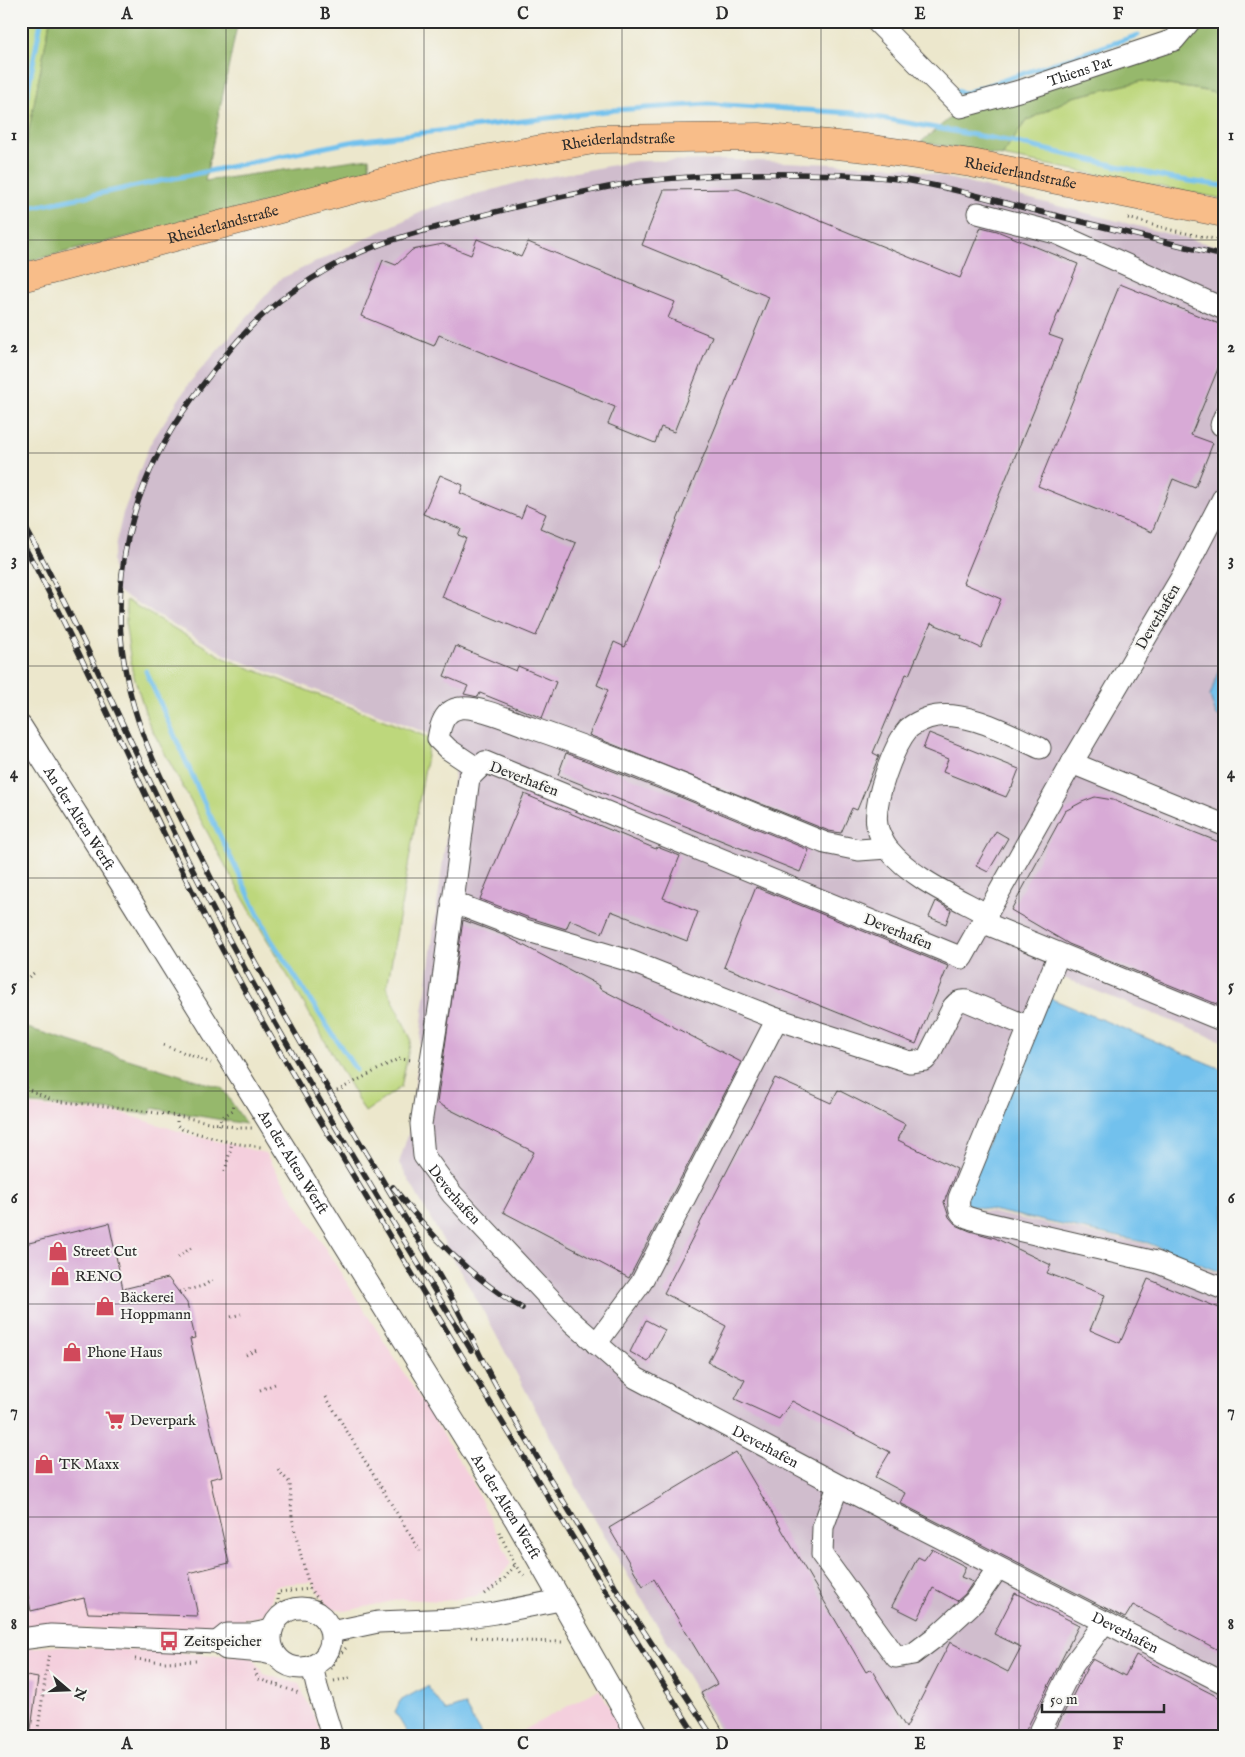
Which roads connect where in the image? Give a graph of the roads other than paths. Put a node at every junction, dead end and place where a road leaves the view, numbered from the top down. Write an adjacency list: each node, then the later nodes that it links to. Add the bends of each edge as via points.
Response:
1 (876, 21): 2 (street, Thiens Pat, via 961,107 1174,40)
2 (1190, 21)
3 (978, 213): 6 (street, via 1056,233)
4 (1224, 213): 5 (main road, Rheiderlandstraße, via 971,163 866,148 759,137 598,139 438,167)
5 (21, 278)
6 (1224, 309)
7 (1224, 496): 10 (street, Deverhafen, via 1184,573)
8 (21, 726): 24 (street, An der Alten Werft, via 516,1521)
9 (1040, 748): 13 (street, via 967,718 928,718 910,727 899,742 877,805 877,826)
10 (1072, 762): 12 (street); 15 (street, Deverhafen)
11 (478, 769): 13 (street, via 438,739 447,715 460,708 482,710 572,742 826,843 858,850); 14 (street, Deverhafen, via 469,778); 15 (street, Deverhafen, via 486,762 962,958)
12 (1224, 825)
13 (887, 848): 15 (street, via 908,869)
14 (452, 902): 17 (street, via 525,930 630,961); 21 (street, Deverhafen, via 421,1124 424,1156 459,1201)
15 (984, 918): 16 (street)
16 (1059, 954): 18 (street); 19 (street)
17 (778, 1019): 19 (street, via 910,1062 925,1060 953,1007 962,1000); 21 (street, via 641,1283)
18 (1224, 1021)
19 (1029, 1026): 20 (street, via 959,1198 958,1208 962,1215 1156,1262)
20 (1224, 1289)
21 (596, 1344): 22 (street, Deverhafen, via 636,1378)
22 (838, 1486): 23 (street, Deverhafen); 23 (street, via 823,1527 822,1555 896,1657 913,1654 938,1635 974,1602)
23 (998, 1568): 26 (street, Deverhafen)
24 (551, 1602): 25 (street, via 455,1619); 34 (street, An der Alten Werft)
25 (333, 1622): 27 (street, via 316,1611 292,1609 279,1617); 31 (street, via 330,1648)
26 (1105, 1622): 32 (street, Deverhafen); 35 (street, via 1073,1665)
27 (272, 1630): 29 (street, via 227,1634); 30 (street, via 272,1647)
28 (23, 1638): 29 (street, via 51,1635)
29 (217, 1642): 30 (street, via 226,1649)
30 (276, 1655): 31 (street, via 291,1667)
31 (312, 1666): 33 (street, via 324,1684)
32 (1224, 1683)
33 (332, 1736)
34 (638, 1736)
35 (1038, 1736)

